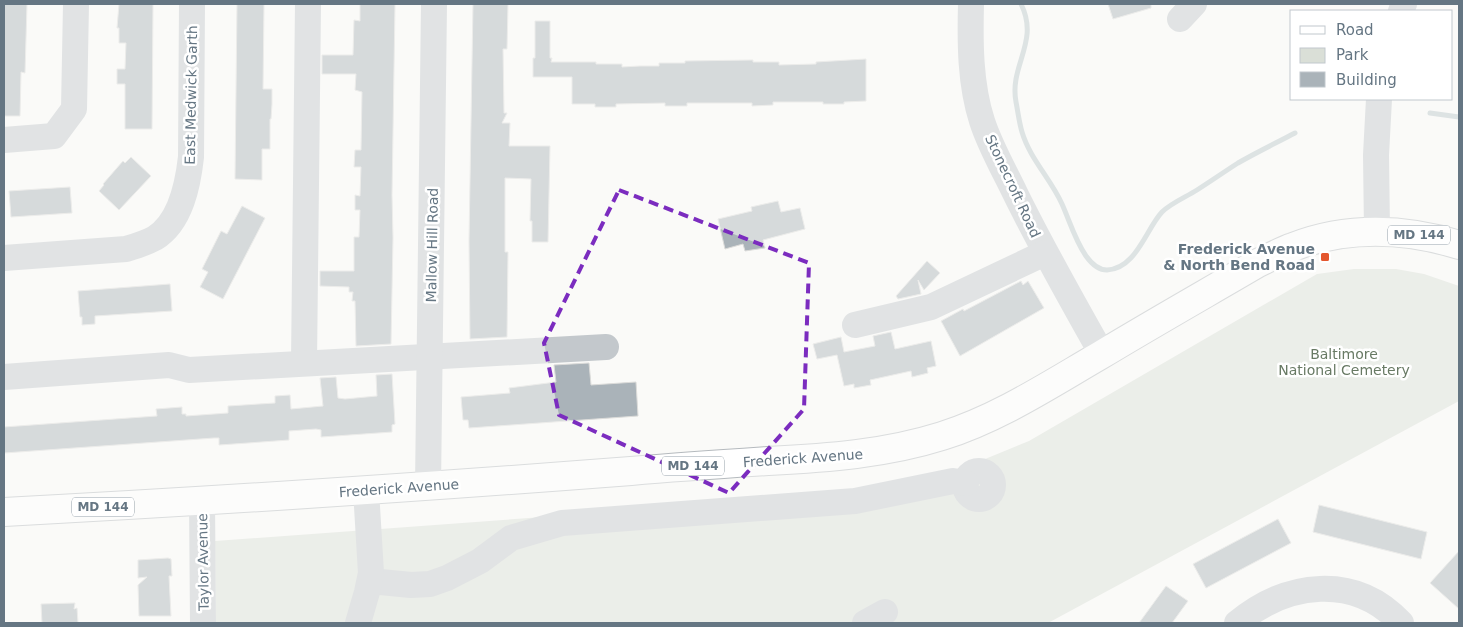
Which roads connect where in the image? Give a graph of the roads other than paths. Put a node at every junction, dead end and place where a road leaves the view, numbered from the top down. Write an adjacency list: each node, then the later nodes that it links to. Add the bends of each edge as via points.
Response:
1 (76, 4): 7 (street, via 74,109 54,136)
2 (192, 4): 11 (street, East Medwick Garth, via 191,158 188,182 171,222 158,237 126,249)
3 (308, 4): 16 (street)
4 (434, 4): 15 (street, Mallow Hill Road)
5 (971, 4): 10 (street, Stonecroft Road, via 973,75 982,120)
6 (1379, 100): 8 (street)
7 (4, 140)
8 (1377, 231): 9 (main road, Frederick Avenue / MD 144, via 1427,236); 14 (main road, Frederick Avenue / MD 144, via 1350,232 1293,247 1258,263)
9 (1459, 245)
10 (1045, 253): 12 (street, via 931,306); 14 (street, Stonecroft Road)
11 (4, 258)
12 (855, 325)
13 (606, 347): 15 (street)
14 (1102, 354): 19 (main road, Frederick Avenue / MD 144, via 1046,388 971,426 878,452)
15 (430, 357): 16 (street); 19 (street, Mallow Hill Road)
16 (304, 363): 17 (street, via 189,370 169,365)
17 (4, 377)
18 (966, 483): 23 (street, via 953,481 855,501 562,523 510,538 480,561 430,584)
19 (428, 486): 20 (main road, Frederick Avenue / MD 144)
20 (366, 490): 21 (main road, Frederick Avenue / MD 144); 23 (street)
21 (202, 501): 22 (main road, Frederick Avenue / MD 144); 24 (street, Taylor Avenue)
22 (4, 512)
23 (370, 581): 25 (street)
24 (203, 623)
25 (358, 623)
26 (1237, 623): 27 (street, via 1277,598 1301,590 1327,588 1351,591 1377,603)
27 (1401, 623)

